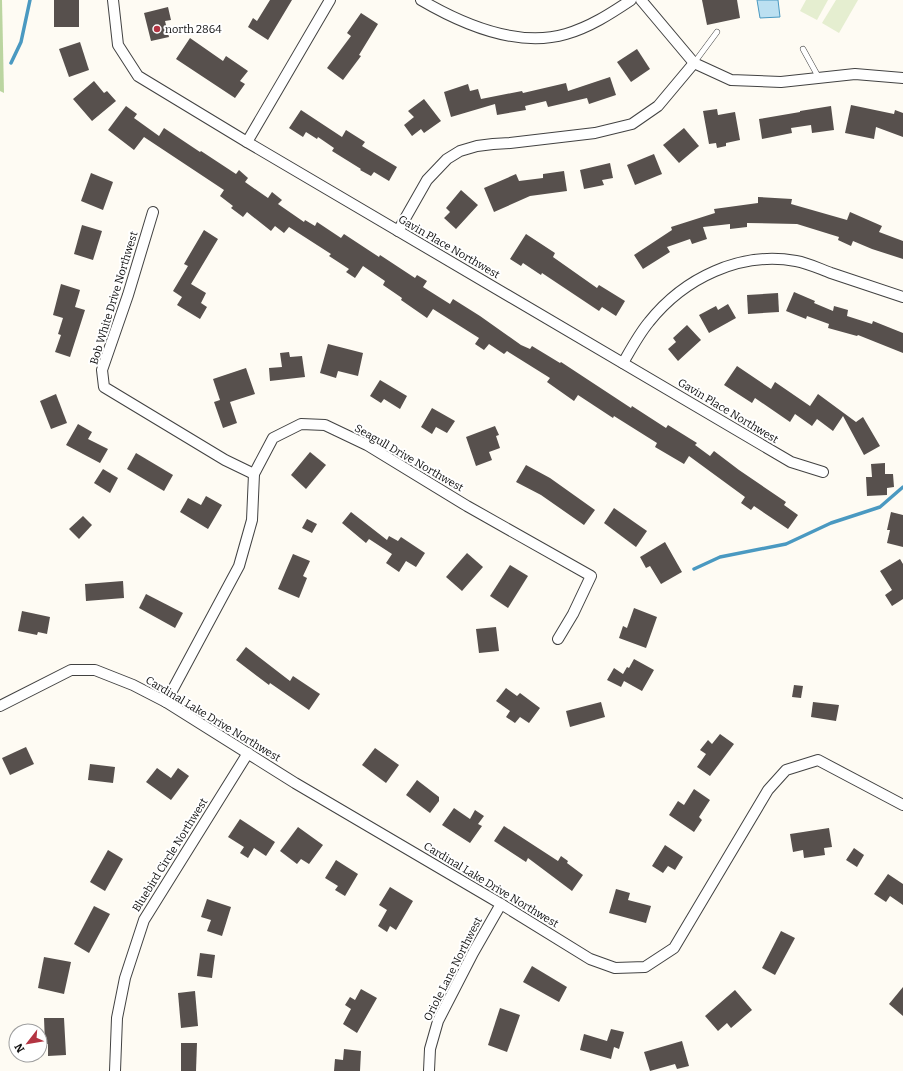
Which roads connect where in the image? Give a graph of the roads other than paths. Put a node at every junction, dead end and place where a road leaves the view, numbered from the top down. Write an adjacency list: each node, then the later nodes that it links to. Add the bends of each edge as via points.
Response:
1 (113, 0): 11 (street, Gavin Place Northwest, via 118,45 138,76)
2 (330, 0): 11 (street)
3 (421, 0): 4 (street, via 472,26 511,36 542,37 581,29 604,18)
4 (631, 0)
5 (641, 0): 8 (street)
6 (718, 32): 8 (lane)
7 (803, 49): 9 (lane)
8 (694, 63): 9 (street, via 732,80 782,82); 13 (street, via 658,106 632,124 595,133 477,146 460,151 447,159 427,180)
9 (819, 78): 10 (street, via 855,74)
10 (903, 78)
11 (247, 142): 13 (street, Gavin Place Northwest)
12 (153, 212): 17 (street, Bob White Drive Northwest, via 102,370 104,387 225,460)
13 (398, 231): 15 (street, Gavin Place Northwest)
14 (903, 297): 15 (street, via 798,261 763,259 731,265 700,278 672,298 648,323)
15 (623, 363): 16 (street, Gavin Place Northwest, via 791,462)
16 (823, 472)
17 (254, 474): 18 (street, Seagull Drive Northwest, via 273,438 301,424 325,425 367,445 467,506 591,576); 19 (street, Seagull Drive Northwest, via 252,520 239,566)
18 (558, 639)
19 (166, 702): 20 (street, Cardinal Lake Drive Northwest, via 95,670 71,670); 21 (street, Cardinal Lake Drive Northwest)
20 (0, 706)
21 (248, 753): 23 (street, Cardinal Lake Drive Northwest); 24 (street, Bluebird Circle Northwest, via 144,920 125,978 117,1018)
22 (903, 805): 23 (street, Cardinal Lake Drive Northwest, via 818,760 786,770 768,790 674,948 645,967 615,968 590,959)
23 (501, 904): 25 (street, Oriole Lane Northwest, via 438,1021 430,1049)
24 (116, 1071)
25 (428, 1071)

